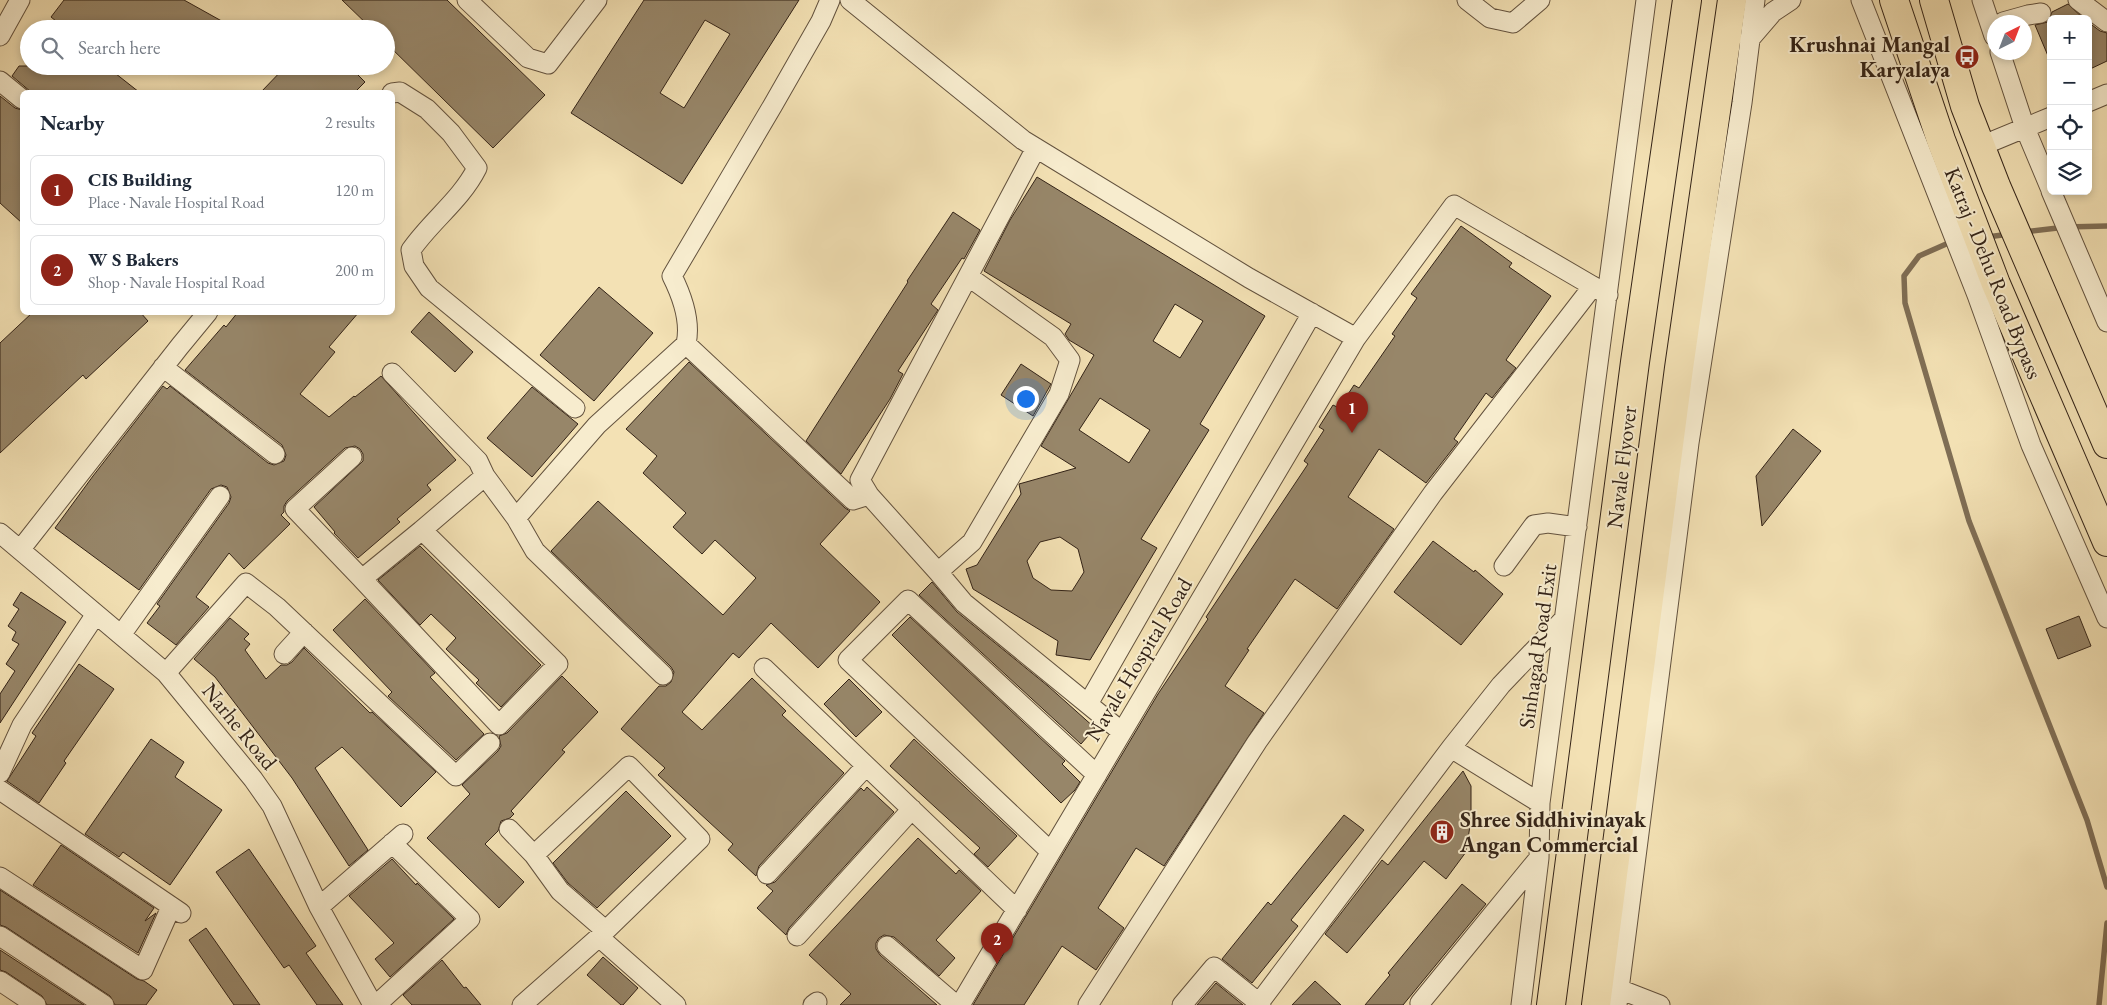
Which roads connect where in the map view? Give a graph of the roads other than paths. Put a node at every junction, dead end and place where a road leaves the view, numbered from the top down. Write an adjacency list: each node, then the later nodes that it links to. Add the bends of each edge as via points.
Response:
1 (20, 0): 22 (street)
2 (467, 0): 3 (street, via 528,58 548,64)
3 (597, 0)
4 (830, 0): 44 (street, via 778,97 672,276 680,294 688,334)
5 (850, 0): 34 (street)
6 (1467, 0): 7 (street, via 1490,18 1513,23)
7 (1540, 0)
8 (1646, 0): 38 (street, Sinhagad Road Exit)
9 (1687, 0): 108 (highway, Navale Flyover, via 1634,362)
10 (1732, 0): 109 (highway, Navale Flyover, via 1679,368)
11 (1755, 0): 23 (street)
12 (1791, 0): 23 (street, via 1774,12)
13 (1861, 0): 32 (street)
14 (1894, 0): 32 (highway, Katraj - Dehu Road Bypass)
15 (1934, 0): 33 (highway, Katraj - Dehu Road Bypass, via 1965,106)
16 (1982, 0): 19 (street)
17 (2078, 0): 21 (street)
18 (2040, 13): 20 (street)
19 (1990, 15)
20 (2028, 15)
21 (2107, 22)
22 (0, 36)
23 (1748, 41): 95 (street, via 1742,102 1689,443)
24 (2003, 60): 31 (street)
25 (0, 81): 28 (street)
26 (395, 93): 47 (street, via 400,92 427,109 451,133 477,168 469,184 411,250 414,266 429,288)
27 (2107, 94): 29 (street)
28 (20, 97)
29 (2092, 100)
30 (2047, 119): 31 (street)
31 (2025, 128): 33 (street); 35 (street)
32 (1930, 144): 39 (highway, Katraj - Dehu Road Bypass)
33 (1981, 146): 48 (highway, Katraj - Dehu Road Bypass)
34 (1036, 148): 37 (street); 40 (street, via 1248,278)
35 (2047, 180)
36 (2053, 195): 42 (street)
37 (969, 277): 52 (street, via 860,480); 61 (street, via 1053,337 1070,360 1059,394 972,542)
38 (1600, 290): 43 (street, Navale Hospital Road, via 1454,205); 55 (street, Sinhagad Road Exit); 104 (street, via 1432,493 1262,734)
39 (1986, 290): 58 (highway, Katraj - Dehu Road Bypass); 64 (street, via 2031,444)
40 (1312, 313): 43 (street); 72 (street)
41 (206, 315): 45 (street)
42 (2107, 322)
43 (1356, 338): 73 (street, Navale Hospital Road)
44 (686, 344): 52 (street, via 853,500); 54 (street, via 597,425)
45 (163, 367): 49 (street); 59 (street)
46 (392, 373): 51 (street, via 478,461)
47 (575, 408)
48 (2107, 444)
49 (275, 454)
50 (352, 457): 62 (street, via 295,509)
51 (485, 476): 54 (street); 56 (street)
52 (869, 495): 61 (street)
53 (220, 496): 67 (street)
54 (516, 518): 71 (street, via 535,551)
55 (1577, 527): 60 (street, via 1548,523 1534,525); 65 (street, Sinhagad Road Exit)
56 (422, 530): 62 (street); 62 (street, via 558,664 499,725)
57 (0, 533): 59 (street, Narhe Road)
58 (2107, 542)
59 (20, 550): 63 (street, Narhe Road)
60 (1504, 566)
61 (938, 572): 72 (street, via 964,603)
62 (362, 579)
63 (96, 614): 67 (street, Narhe Road); 77 (street, via 22,725)
64 (2107, 618)
65 (1564, 619): 75 (street, via 1501,685); 80 (street, Sinhagad Road Exit)
66 (304, 632): 68 (street); 70 (street, via 246,583); 74 (street, via 456,776)
67 (121, 635): 70 (street, Narhe Road)
68 (284, 654)
69 (764, 668): 76 (street)
70 (166, 672): 88 (street, Narhe Road, via 272,806)
71 (662, 675)
72 (1088, 704): 73 (street)
73 (1122, 732): 78 (street, Navale Hospital Road)
74 (490, 743)
75 (1451, 748): 80 (street); 96 (street)
76 (866, 766): 81 (street); 86 (street)
77 (0, 773)
78 (1097, 775): 83 (street, Navale Hospital Road); 83 (street, via 908,600 848,660)
79 (0, 790): 87 (street, via 176,911 143,970)
80 (1540, 802): 85 (street, Sinhagad Road Exit)
81 (912, 809): 89 (street); 92 (street)
82 (509, 829): 84 (street)
83 (1051, 852): 89 (street, Navale Hospital Road)
84 (534, 855): 90 (street, via 560,891); 90 (street, via 629,766 700,839)
85 (1539, 858): 106 (street); 107 (street, Sinhagad Road Exit)
86 (767, 874)
87 (0, 877)
88 (319, 908): 99 (street, Narhe Road); 99 (street, via 397,839 470,919)
89 (1016, 910): 103 (street, Navale Hospital Road)
90 (602, 934): 100 (street); 101 (street)
91 (0, 936): 98 (street)
92 (797, 936)
93 (887, 946): 102 (street)
94 (0, 981): 97 (street)
95 (1618, 997): 110 (street)
96 (1260, 1004): 105 (street, via 1214,967)
97 (36, 1005)
98 (104, 1005)
99 (375, 1005)
100 (522, 1005)
101 (676, 1005)
102 (956, 1005)
103 (960, 1005)
104 (1088, 1005)
105 (1182, 1005)
106 (1421, 1005)
107 (1521, 1005)
108 (1551, 1005)
109 (1596, 1005)
110 (1660, 1005)

